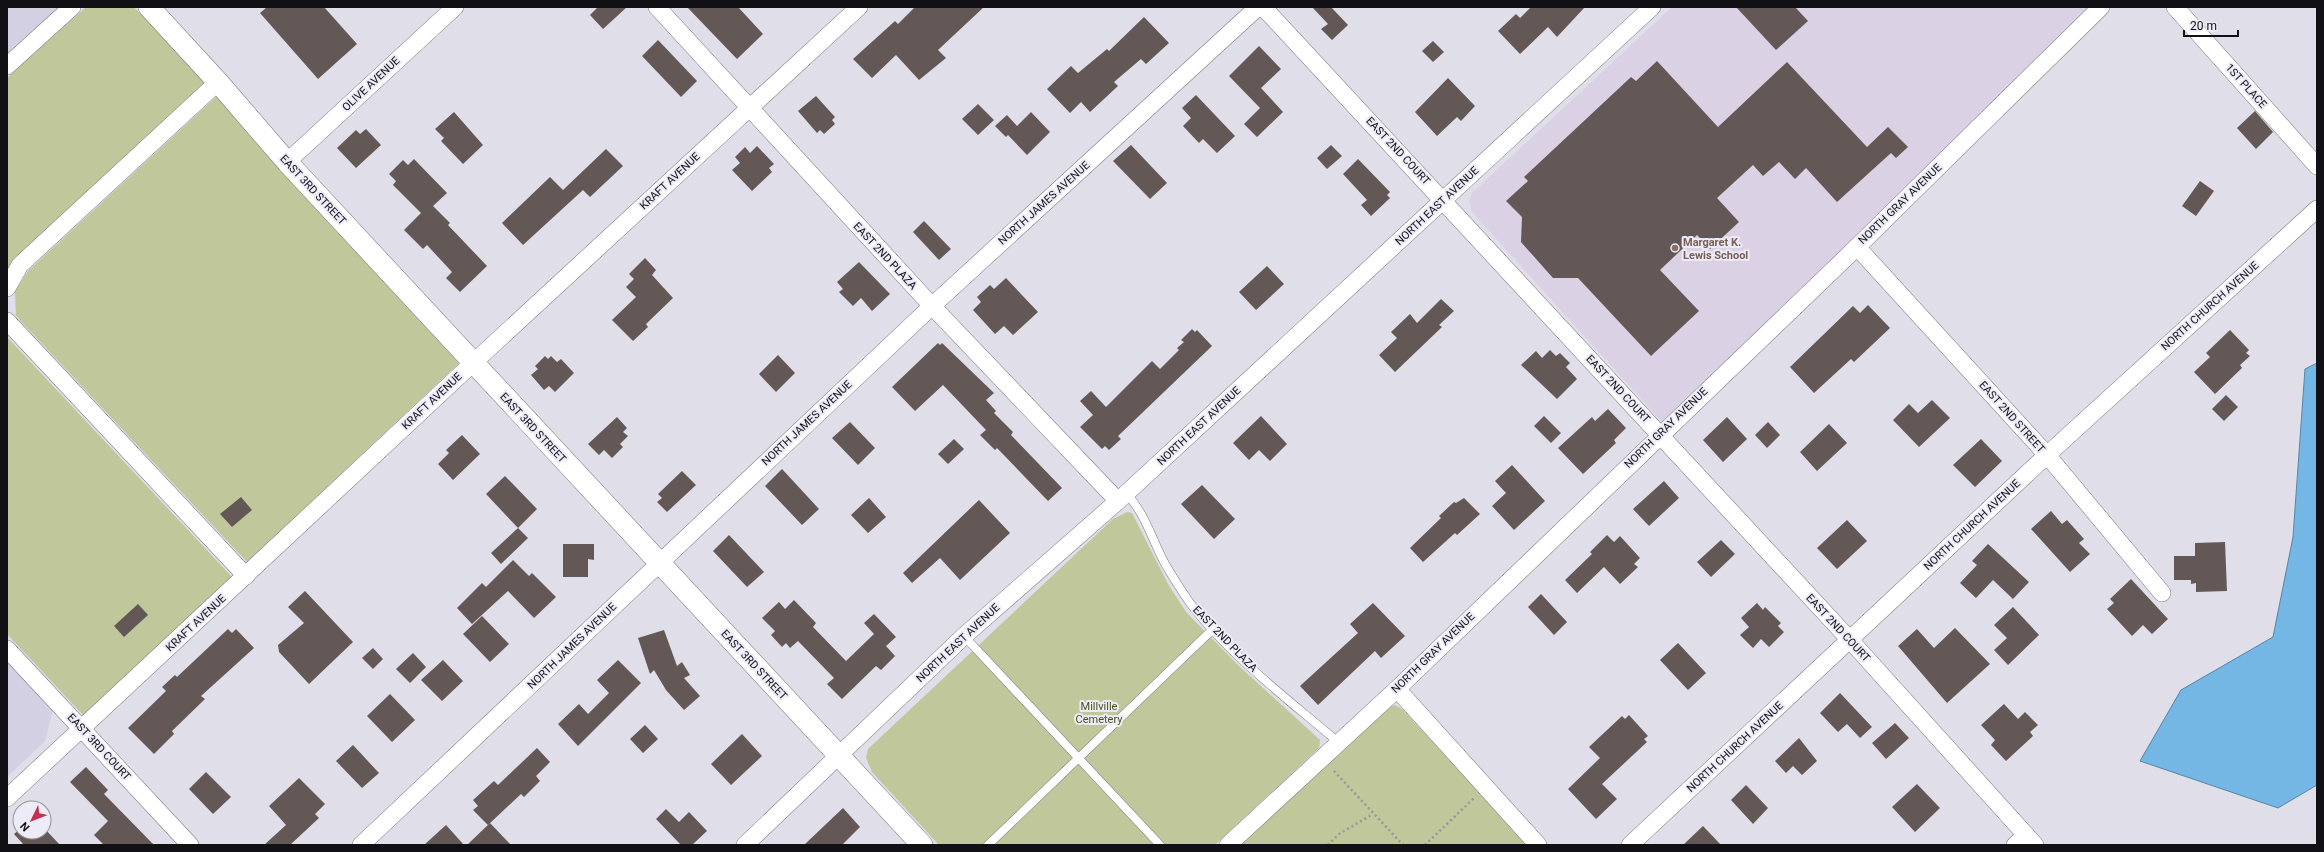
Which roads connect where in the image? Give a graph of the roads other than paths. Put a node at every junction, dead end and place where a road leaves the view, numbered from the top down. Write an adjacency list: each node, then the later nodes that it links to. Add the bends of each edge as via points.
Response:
1 (72, 7): 11 (street)
2 (149, 7): 12 (street, EAST 3RD STREET)
3 (455, 7): 14 (street, OLIVE AVENUE)
4 (657, 7): 13 (street, EAST 2ND PLAZA)
5 (859, 7): 13 (street, KRAFT AVENUE)
6 (1258, 7): 20 (street, NORTH JAMES AVENUE)
7 (1263, 7): 16 (street, EAST 2ND COURT)
8 (1652, 7): 16 (street, NORTH EAST AVENUE)
9 (2101, 7): 18 (street, NORTH GRAY AVENUE)
10 (2175, 7): 15 (street, 1ST PLACE)
11 (7, 66)
12 (218, 82): 14 (street, EAST 3RD STREET); 19 (street, via 20,265)
13 (749, 108): 20 (street, EAST 2ND PLAZA); 22 (street, KRAFT AVENUE)
14 (287, 162): 22 (street, EAST 3RD STREET)
15 (2317, 166)
16 (1444, 200): 23 (street, EAST 2ND COURT); 25 (street, NORTH EAST AVENUE)
17 (2317, 209): 24 (street, NORTH CHURCH AVENUE)
18 (1857, 246): 23 (street, NORTH GRAY AVENUE); 24 (street, EAST 2ND STREET)
19 (7, 288)
20 (932, 306): 25 (street, EAST 2ND PLAZA); 26 (street, NORTH JAMES AVENUE)
21 (7, 321): 27 (street)
22 (473, 363): 26 (street, EAST 3RD STREET); 27 (street, KRAFT AVENUE)
23 (1659, 434): 31 (street, EAST 2ND COURT); 33 (street, NORTH GRAY AVENUE)
24 (2047, 455): 28 (street, EAST 2ND STREET); 31 (street, NORTH CHURCH AVENUE)
25 (1122, 497): 29 (lane, EAST 2ND PLAZA, via 1140,508 1164,562 1190,602); 30 (street, NORTH EAST AVENUE)
26 (659, 563): 36 (street, EAST 3RD STREET); 41 (street, NORTH JAMES AVENUE)
27 (246, 576): 34 (street, KRAFT AVENUE)
28 (2162, 593)
29 (1213, 629): 35 (lane, EAST 2ND PLAZA, via 1239,656); 37 (lane)
30 (964, 636): 36 (street, NORTH EAST AVENUE); 37 (lane)
31 (1850, 640): 39 (street, EAST 2ND COURT); 48 (street, NORTH CHURCH AVENUE)
32 (7, 649): 34 (street, EAST 3RD COURT)
33 (1397, 689): 35 (street, NORTH GRAY AVENUE); 47 (street)
34 (82, 730): 38 (street, KRAFT AVENUE); 40 (street, EAST 3RD COURT)
35 (1338, 742): 46 (street, NORTH GRAY AVENUE)
36 (839, 755): 42 (street, NORTH EAST AVENUE); 43 (street, EAST 3RD STREET)
37 (1080, 757): 44 (lane); 45 (lane)
38 (7, 798)
39 (2025, 842)
40 (190, 845)
41 (361, 845)
42 (745, 845)
43 (922, 845)
44 (988, 845)
45 (1160, 845)
46 (1228, 845)
47 (1538, 845)
48 (1630, 845)

